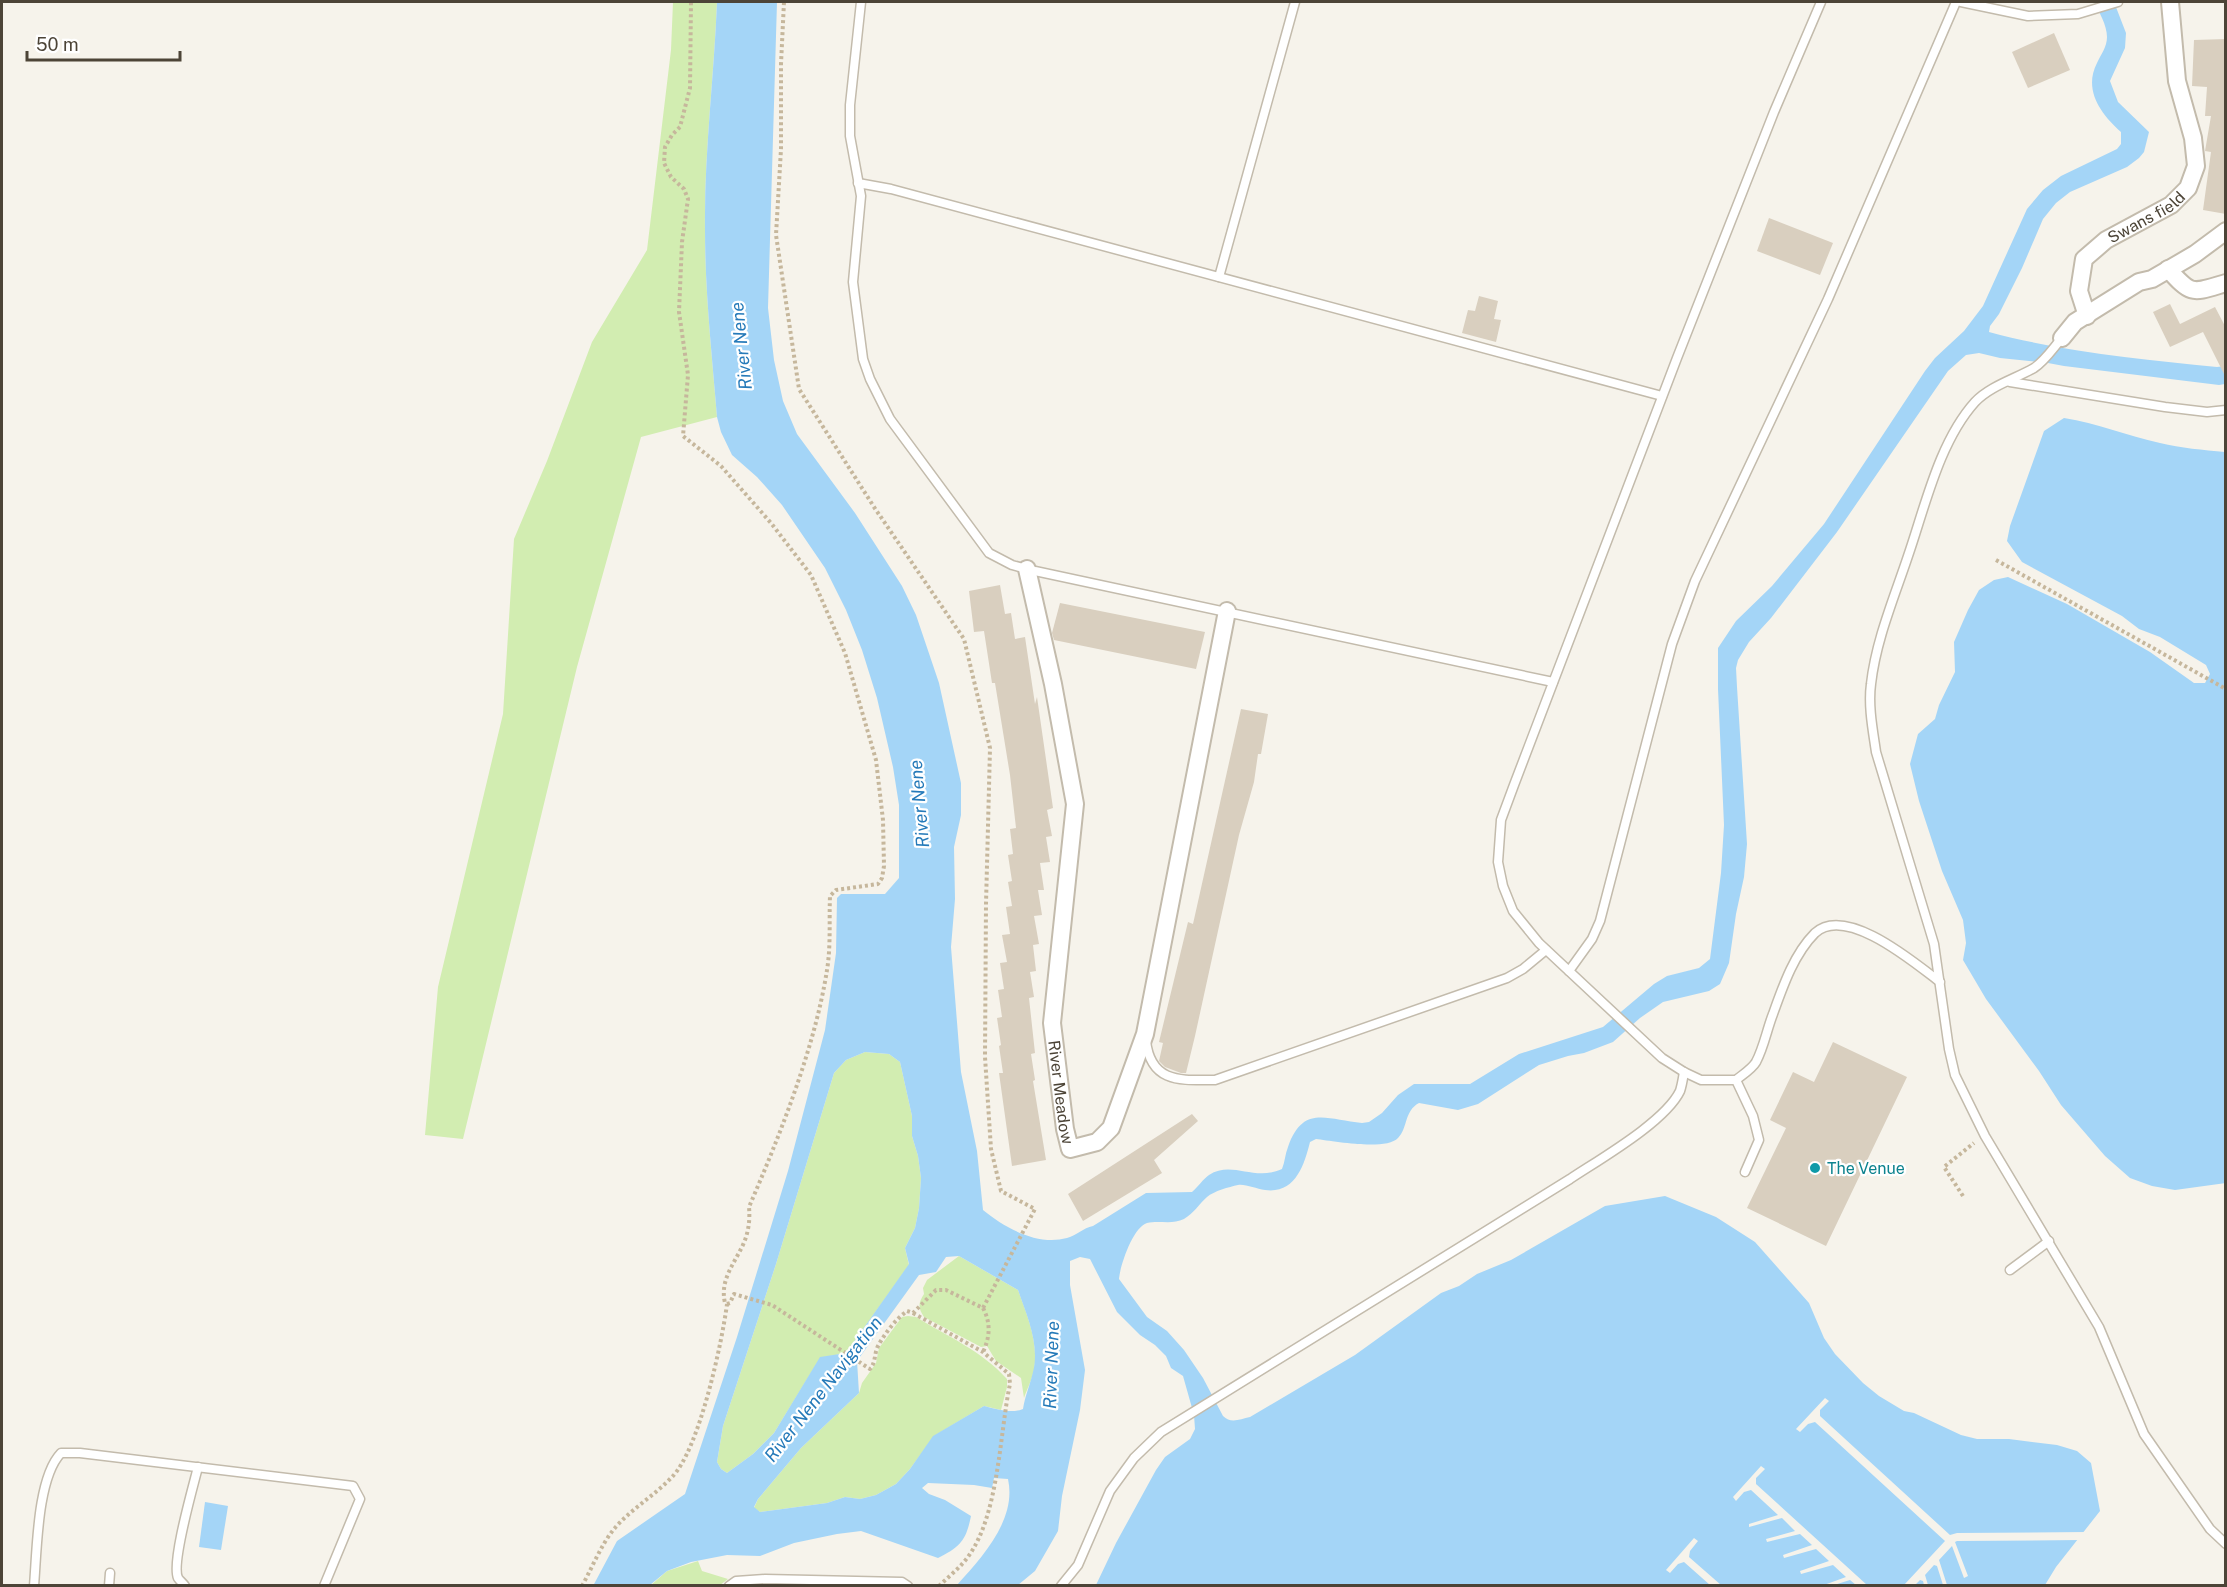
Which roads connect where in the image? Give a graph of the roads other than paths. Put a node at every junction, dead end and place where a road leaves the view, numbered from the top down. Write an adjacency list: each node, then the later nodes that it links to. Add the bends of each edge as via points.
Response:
1 (861, 2): 9 (lane, via 850,105 850,136)
2 (1295, 2): 12 (lane)
3 (1821, 2): 17 (lane)
4 (1956, 2): 23 (lane, via 1828,299 1695,581 1672,644 1600,921)
5 (1961, 2): 8 (lane)
6 (2118, 2): 8 (lane, via 2078,14 2028,16)
7 (2170, 2): 14 (street, Swans field, via 2177,81 2193,138 2196,166 2188,188 2171,205 2106,240 2084,259 2079,291)
8 (1994, 5)
9 (858, 183): 12 (lane); 19 (lane, via 861,196 853,282 863,359 870,379 890,419 978,540 999,560)
10 (2226, 231): 11 (street)
11 (2169, 269): 13 (street, via 2186,288 2200,291); 14 (street, via 2139,282)
12 (1219, 277): 17 (lane)
13 (2226, 284)
14 (2087, 316): 15 (street, via 2075,322)
15 (2062, 338): 16 (lane, via 2037,366)
16 (2010, 382): 18 (lane, via 2165,407); 24 (lane, via 1988,391 1975,403 1942,456 1878,643 1870,686 1876,752 1934,944)
17 (1662, 396): 21 (lane)
18 (2226, 410)
19 (1027, 569): 20 (lane); 25 (street, River Meadow, via 1075,804 1052,1023 1070,1149 1097,1142 1111,1128)
20 (1227, 611): 21 (lane); 25 (street, River Meadow)
21 (1554, 682): 22 (lane, via 1501,820 1498,862 1513,911)
22 (1546, 950): 23 (lane); 25 (lane, via 1507,978 1215,1080 1189,1081 1165,1075 1149,1059)
23 (1569, 971): 26 (lane, via 1662,1058)
24 (1940, 982): 27 (lane, via 1894,947 1859,929 1833,926 1817,931 1796,957 1755,1063); 29 (lane, via 1955,1076 1985,1136)
25 (1145, 1034)
26 (1684, 1072): 27 (lane, via 1701,1080); 40 (lane, via 1680,1090 1664,1113 1619,1146 1161,1432 1134,1458 1110,1491 1078,1565)
27 (1736, 1080): 28 (lane, via 1759,1140)
28 (1745, 1172)
29 (2049, 1241): 30 (lane); 32 (lane, via 2099,1328 2144,1434 2210,1528)
30 (2010, 1270)
31 (198, 1467): 34 (lane, via 61,1453 55,1458 42,1498); 36 (lane, via 178,1564 178,1577); 37 (lane, via 353,1486 360,1500)
32 (2226, 1544)
33 (110, 1573): 35 (lane)
34 (34, 1586)
35 (109, 1586)
36 (184, 1586)
37 (324, 1586)
38 (729, 1586): 39 (lane, via 736,1581 765,1579 902,1582)
39 (908, 1586)
40 (1061, 1586)

